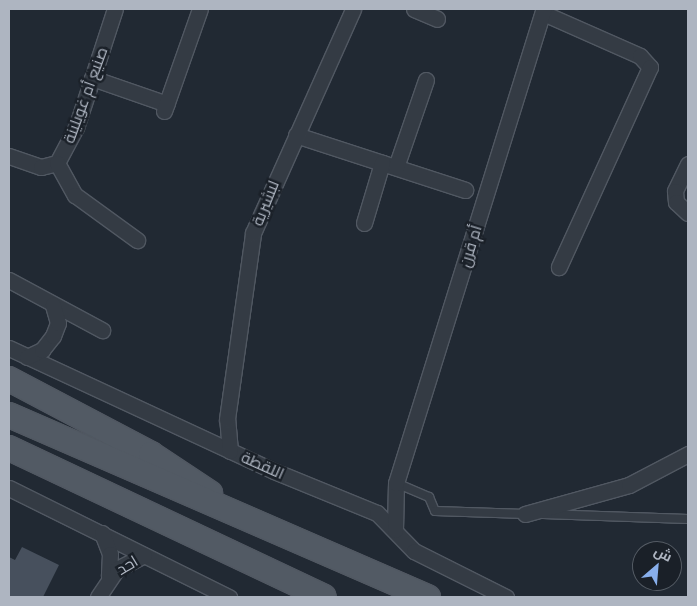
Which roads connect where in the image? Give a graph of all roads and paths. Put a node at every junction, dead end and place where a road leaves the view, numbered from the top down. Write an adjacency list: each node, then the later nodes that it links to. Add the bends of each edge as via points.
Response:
1 (115, 9): 7 (street, صنيع أم غويلينة)
2 (200, 9): 7 (street, via 166,107)
3 (353, 9): 9 (street, لبشيرية)
4 (414, 9): 6 (street)
5 (543, 11): 18 (street, via 640,56 650,67); 34 (street, أم قرن)
6 (437, 19)
7 (92, 78): 11 (street, صنيع أم غويلينة, via 76,128)
8 (426, 80): 13 (street)
9 (296, 135): 13 (street); 28 (street, لبشيرية, via 253,233)
10 (9, 156): 11 (street, صنيع أم غويلينة, via 41,167)
11 (57, 163): 17 (street, via 75,195)
12 (688, 164): 15 (street, via 675,191 676,202)
13 (389, 165): 14 (street); 16 (street)
14 (466, 190)
15 (688, 213)
16 (364, 223)
17 (137, 240)
18 (559, 267)
19 (9, 280): 20 (street)
20 (53, 305): 21 (street); 23 (street, via 58,323)
21 (77, 318): 22 (street); 23 (street)
22 (102, 330)
23 (55, 337): 25 (street, via 42,350); 26 (street)
24 (9, 348): 25 (street, اللقطة)
25 (27, 357): 26 (street, اللقطة)
26 (57, 371): 30 (street, اللقطة)
27 (9, 380): 39 (main road, via 151,454)
28 (228, 411): 30 (street); 32 (street, لبشيرية)
29 (9, 415): 39 (main road)
30 (202, 438): 32 (street, اللقطة)
31 (9, 448): 46 (main road)
32 (230, 451): 36 (street, اللقطة)
33 (688, 454): 37 (street, via 629,485)
34 (396, 483): 36 (street, via 384,497); 37 (lane, via 429,497 435,511); 41 (street, أم قرن)
35 (9, 488): 40 (street)
36 (358, 504): 41 (street, اللقطة, via 385,518)
37 (524, 514): 38 (lane)
38 (688, 519)
39 (252, 522): 47 (main road)
40 (102, 533): 42 (street); 43 (street, احد, via 110,554)
41 (396, 534): 48 (street, اللقطة, via 422,555)
42 (144, 555): 43 (street, احد, via 125,563); 45 (street)
43 (109, 576): 44 (street, احد)
44 (98, 597)
45 (229, 597)
46 (324, 597)
47 (428, 597)
48 (506, 597)

